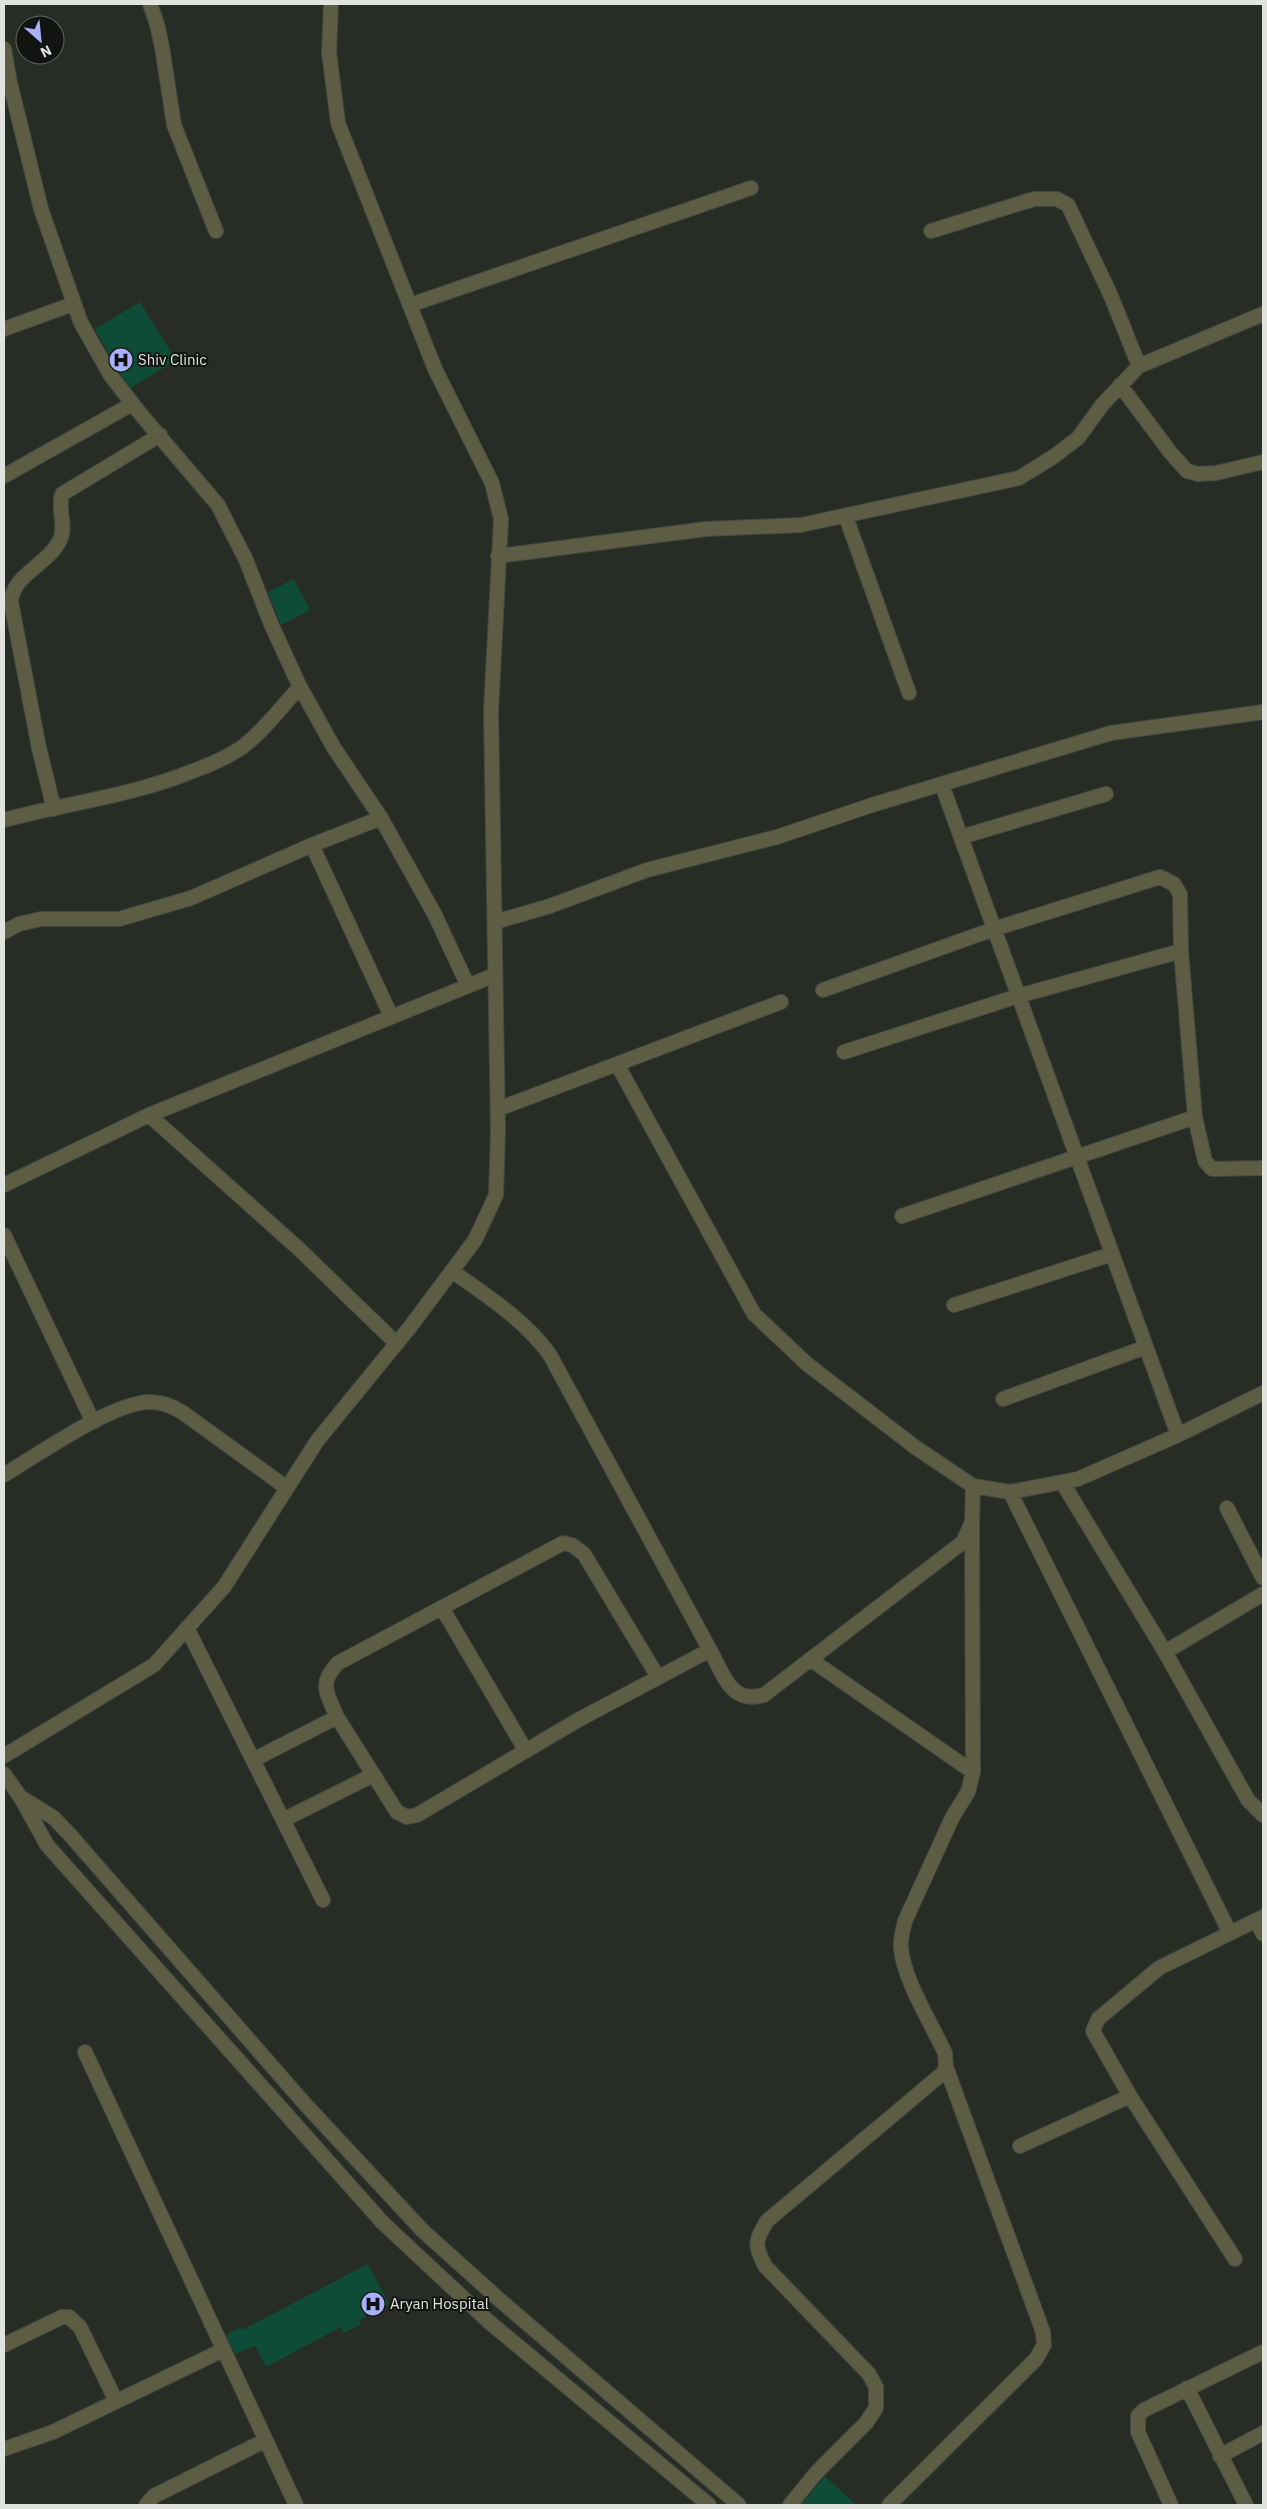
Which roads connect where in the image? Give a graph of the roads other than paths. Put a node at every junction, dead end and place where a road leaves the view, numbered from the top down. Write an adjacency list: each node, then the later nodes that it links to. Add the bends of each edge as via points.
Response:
1 (150, 4): 5 (street, via 158,24 174,125)
2 (331, 4): 8 (street, via 329,52 338,123)
3 (4, 49): 7 (street, via 41,209)
4 (751, 188): 8 (street)
5 (216, 231)
6 (932, 231): 11 (street, via 1034,199 1057,199 1068,204)
7 (73, 304): 10 (street); 13 (street, via 101,359)
8 (410, 305): 18 (street, via 435,369 492,483 501,519)
9 (1263, 314): 11 (street)
10 (4, 329)
11 (1139, 366): 12 (street)
12 (1120, 385): 15 (street, via 1187,471 1216,473); 17 (street, via 1078,438 1053,458 1019,478)
13 (132, 404): 14 (street); 16 (street)
14 (160, 435): 19 (street, via 218,505 246,560); 24 (street, via 62,494 61,538 45,561 19,582 11,594 39,748)
15 (1263, 462)
16 (4, 476)
17 (846, 517): 18 (street, via 776,527 706,529); 20 (street)
18 (498, 556): 29 (street, via 491,711)
19 (300, 687): 24 (street, via 242,748 220,760 170,781); 25 (street, via 334,748)
20 (909, 693)
21 (1263, 712): 22 (street, via 1111,733)
22 (942, 785): 27 (street); 29 (street, via 778,837 647,870 550,906)
23 (1106, 794): 27 (street)
24 (54, 809): 26 (street)
25 (382, 818): 28 (street); 34 (street, via 435,915)
26 (4, 820)
27 (961, 837): 30 (street)
28 (312, 845): 31 (street, via 191,898 119,919 41,919 19,924); 38 (street)
29 (495, 922): 33 (street)
30 (994, 929): 32 (street, via 1160,877 1174,884 1180,894); 35 (street); 36 (street)
31 (4, 932)
32 (1180, 951): 36 (street); 43 (street)
33 (495, 975): 34 (street); 41 (street)
34 (468, 986): 38 (street)
35 (823, 990)
36 (1018, 996): 39 (street); 44 (street)
37 (781, 1002): 40 (street)
38 (391, 1016): 42 (street)
39 (844, 1052)
40 (617, 1064): 41 (street); 60 (street, via 754,1314 807,1364 915,1447)
41 (498, 1108): 50 (street, via 496,1195 476,1240)
42 (149, 1115): 46 (street); 52 (street, via 299,1249)
43 (1195, 1117): 44 (street); 45 (street, via 1205,1161 1212,1170)
44 (1076, 1155): 47 (street); 49 (street)
45 (1263, 1168)
46 (4, 1185)
47 (902, 1216)
48 (4, 1235): 56 (street)
49 (1112, 1254): 51 (street); 53 (street)
50 (452, 1271): 52 (street); 69 (street, via 523,1324 550,1355)
51 (954, 1305)
52 (397, 1344): 61 (street, via 318,1441)
53 (1146, 1347): 55 (street); 57 (street)
54 (1263, 1393): 57 (street)
55 (1002, 1398)
56 (93, 1422): 58 (street); 61 (street, via 130,1405 167,1404)
57 (1178, 1435): 59 (street)
58 (4, 1475)
59 (1062, 1482): 62 (street); 70 (street)
60 (973, 1486): 62 (street); 64 (street)
61 (288, 1488): 68 (street, via 224,1587)
62 (1010, 1492): 85 (street)
63 (1227, 1508): 65 (street)
64 (972, 1522): 71 (street, via 963,1542); 77 (street)
65 (1263, 1578)
66 (1263, 1594): 70 (street)
67 (442, 1608): 72 (street, via 556,1546 563,1543 572,1545 584,1554); 73 (street, via 338,1663 330,1672 325,1690); 74 (street)
68 (187, 1628): 75 (street, via 154,1665); 76 (street)
69 (710, 1650): 71 (street, via 732,1690 747,1697 764,1695); 72 (street)
70 (1165, 1652): 81 (street, via 1248,1800)
71 (810, 1659): 77 (street)
72 (658, 1678): 74 (street)
73 (337, 1717): 76 (street); 79 (street)
74 (526, 1751): 79 (street, via 417,1815 397,1812)
75 (4, 1756)
76 (253, 1760): 82 (street)
77 (973, 1772): 88 (street, via 968,1792 952,1818 905,1921 901,1939 908,1974 945,2053)
78 (4, 1774): 80 (street)
79 (373, 1775): 82 (street)
80 (21, 1798): 103 (street, via 47,1845 382,2223 488,2321); 104 (street, via 54,1818 71,1836 311,2110 423,2231)
81 (1263, 1815)
82 (282, 1820): 83 (street)
83 (323, 1900)
84 (1260, 1919): 85 (street); 86 (street)
85 (1230, 1933): 89 (street, via 1159,1968 1094,2024 1093,2031)
86 (1263, 1934)
87 (85, 2052): 93 (street)
88 (946, 2067): 105 (street, via 916,2097 767,2221 758,2238 756,2248 765,2266 870,2374 876,2387 876,2408 866,2423 816,2472); 106 (street, via 1043,2332 1044,2345 1030,2366)
89 (1130, 2096): 90 (street); 91 (street)
90 (1020, 2146)
91 (1235, 2259)
92 (4, 2345): 96 (street, via 62,2317 69,2317 80,2328)
93 (223, 2350): 96 (street); 98 (street)
94 (1263, 2352): 95 (street)
95 (1187, 2388): 100 (street); 107 (street, via 1144,2410 1136,2422)
96 (116, 2402): 99 (street, via 53,2432)
97 (1263, 2433): 100 (street)
98 (264, 2440): 101 (street, via 154,2496); 102 (street)
99 (4, 2449)
100 (1220, 2456): 108 (street)
101 (146, 2505)
102 (296, 2505)
103 (708, 2505)
104 (739, 2505)
105 (790, 2505)
106 (889, 2505)
107 (1171, 2505)
108 (1246, 2505)

